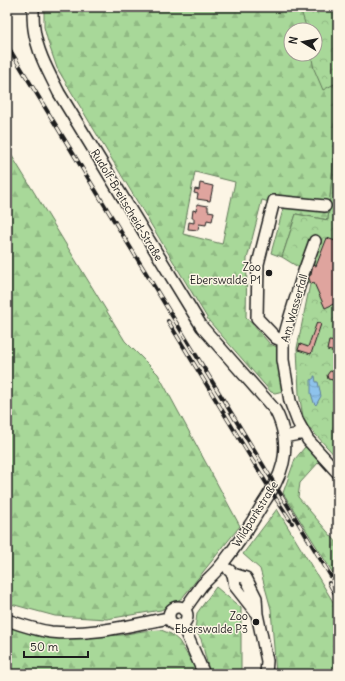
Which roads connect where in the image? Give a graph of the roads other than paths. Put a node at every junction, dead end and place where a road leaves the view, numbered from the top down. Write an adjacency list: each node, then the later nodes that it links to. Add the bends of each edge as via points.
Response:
1 (33, 7): 5 (street, Rudolf-Breitscheid-Straße, via 37,44 44,65 59,93 202,327)
2 (325, 206): 4 (street, via 274,201 258,264 257,318 276,338)
3 (315, 241): 4 (street, Am Wasserfall)
4 (283, 341): 6 (street, Am Wasserfall, via 283,360)
5 (254, 386): 7 (street, Wildparkstraße)
6 (292, 406): 7 (street); 8 (street, Am Wasserfall)
7 (277, 415): 9 (street, Wildparkstraße)
8 (304, 433): 9 (street); 10 (street, Am Wasserfall)
9 (284, 437): 11 (street, Wildparkstraße, via 283,463 275,485)
10 (338, 473)
11 (222, 564): 12 (street, Wildparkstraße); 17 (street, via 233,574 246,578 256,598 267,661)
12 (184, 610): 13 (street, via 174,608); 15 (street, Wildparkstraße, via 186,618)
13 (169, 618): 14 (street, via 80,633 50,632); 15 (street, via 174,624)
14 (7, 620)
15 (182, 624): 16 (street)
16 (204, 674)
17 (266, 674)

